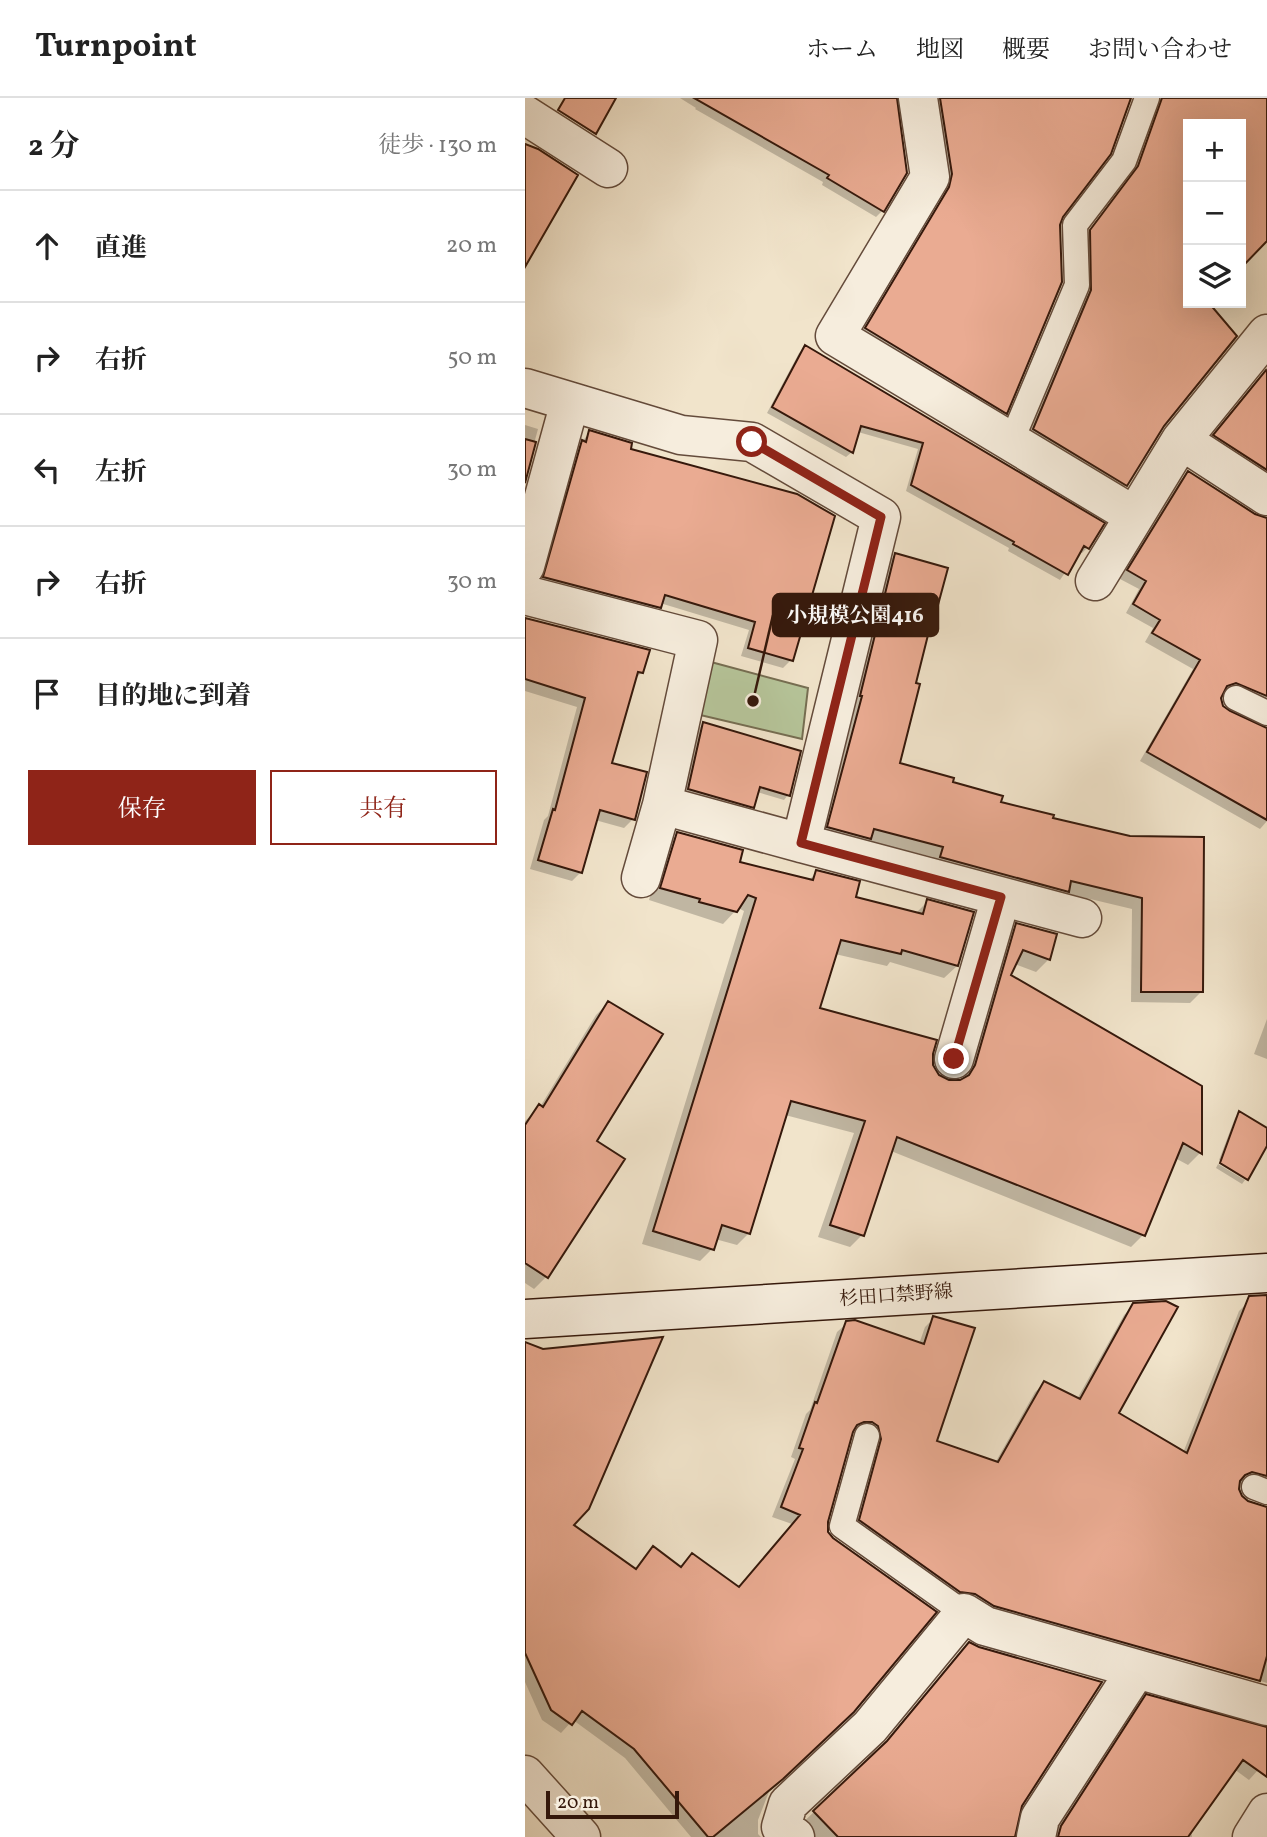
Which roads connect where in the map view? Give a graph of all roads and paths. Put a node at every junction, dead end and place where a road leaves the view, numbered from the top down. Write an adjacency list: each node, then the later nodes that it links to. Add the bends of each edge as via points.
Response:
1 (918, 98): 9 (street, via 930,177 835,336)
2 (1147, 98): 9 (lane, via 1124,161 1075,225 1077,285)
3 (525, 115): 4 (street)
4 (608, 168)
5 (1267, 334): 8 (street)
6 (525, 388): 7 (street)
7 (570, 402): 12 (street); 18 (street, via 681,435 752,442 881,517)
8 (1181, 439): 10 (street); 11 (street)
9 (1011, 442): 11 (street)
10 (1267, 496)
11 (1133, 515): 13 (street)
12 (525, 566)
13 (1095, 581)
14 (525, 594): 17 (street, via 698,640)
15 (1236, 698): 16 (lane)
16 (1267, 713)
17 (661, 804): 18 (street); 19 (street)
18 (801, 843): 20 (street)
19 (641, 878)
20 (1001, 897): 21 (street); 22 (street)
21 (1082, 918)
22 (954, 1059)
23 (1267, 1273): 24 (street, 杉田口禁野線)
24 (525, 1319)
25 (867, 1436): 26 (lane, via 842,1526)
26 (964, 1613): 27 (street, via 985,1626); 32 (street, via 870,1727 788,1804 781,1827)
27 (1136, 1670): 28 (street); 33 (street, via 1040,1818)
28 (1267, 1706)
29 (525, 1775): 31 (street)
30 (1267, 1813): 34 (street)
31 (581, 1837)
32 (795, 1837)
33 (1036, 1837)
34 (1252, 1837)

